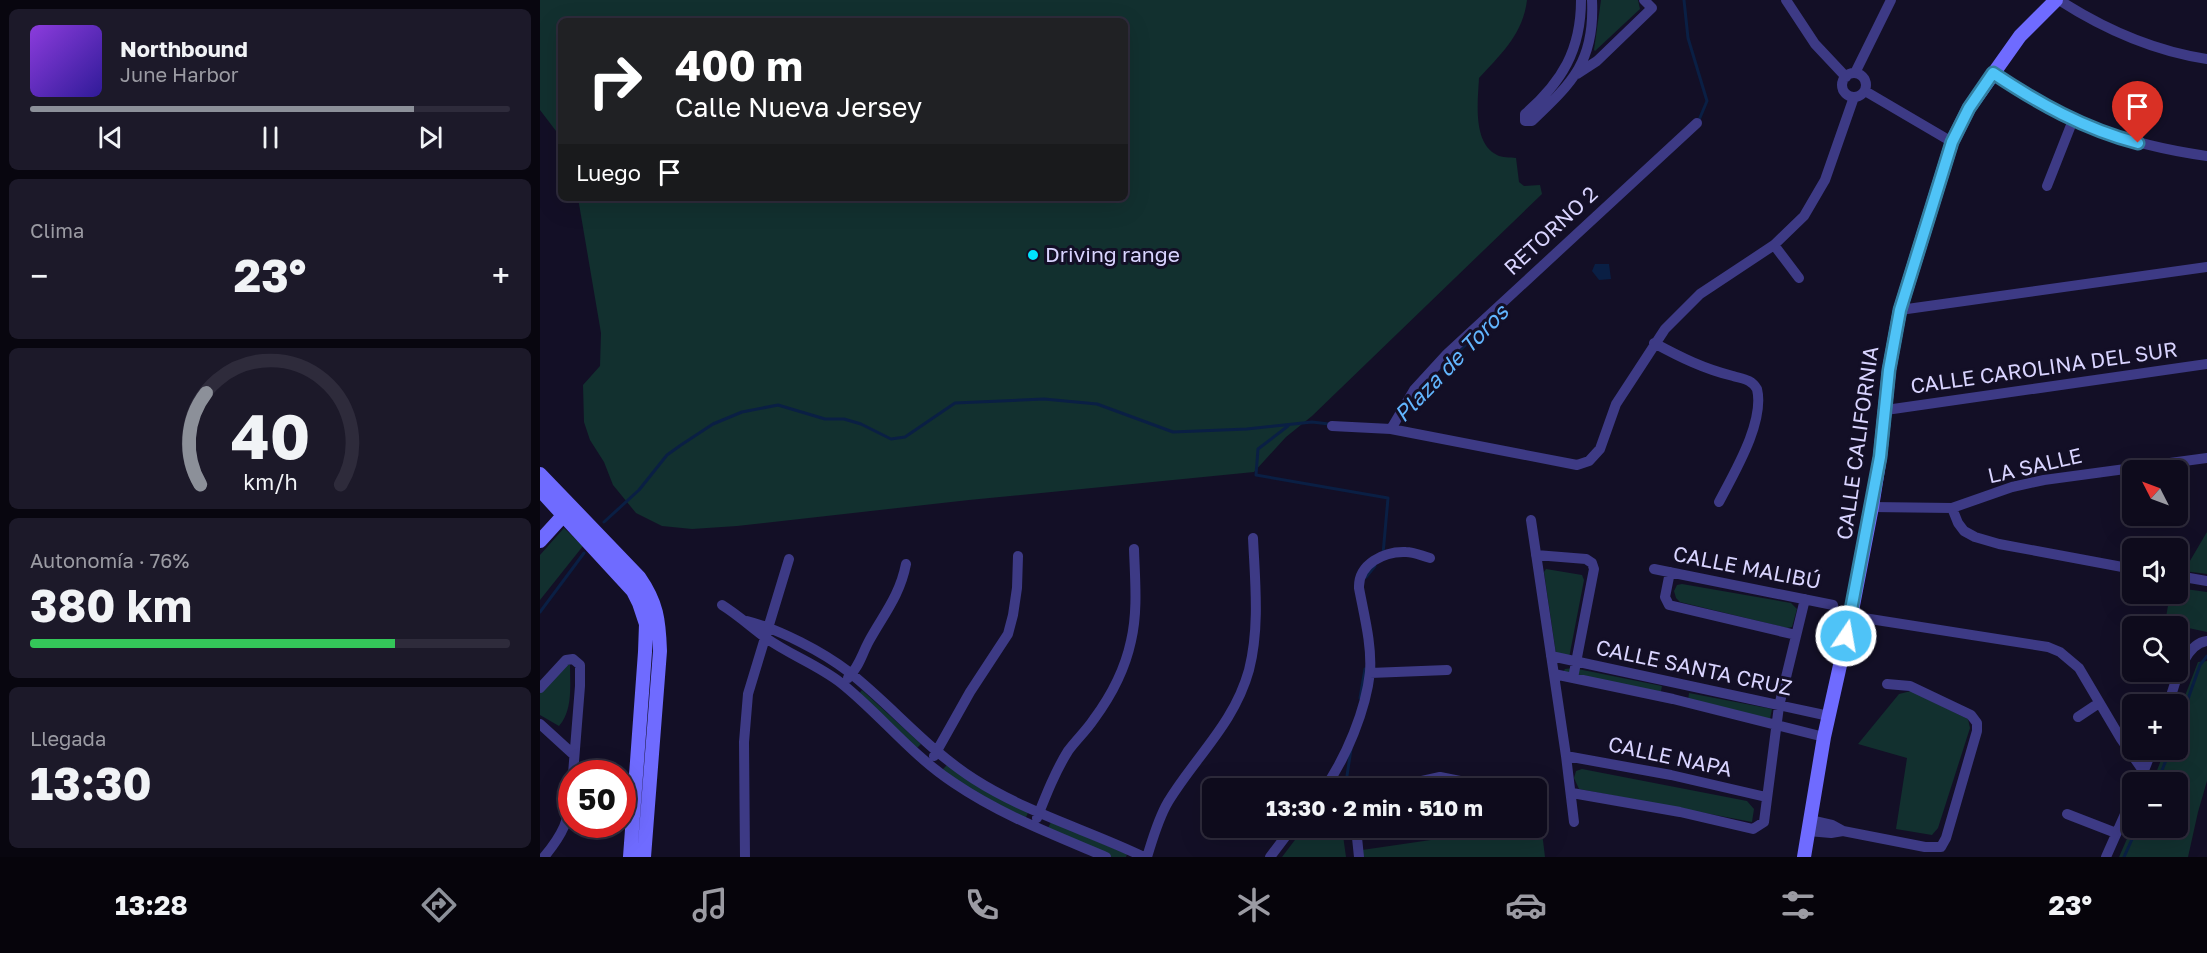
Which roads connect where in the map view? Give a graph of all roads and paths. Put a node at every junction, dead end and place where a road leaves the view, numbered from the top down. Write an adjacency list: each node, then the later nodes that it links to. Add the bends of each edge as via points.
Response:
1 (1581, 0): 11 (street, via 1575,46)
2 (1592, 0): 9 (street, via 1588,47)
3 (1644, 0): 9 (street, via 1652,8 1597,61)
4 (1786, 0): 10 (street, via 1815,44)
5 (1891, 0): 10 (street)
6 (2058, 0): 7 (street, via 2132,39); 8 (main road, CALLE CALIFORNIA, via 2020,36)
7 (2207, 59)
8 (1993, 73): 14 (street); 16 (main road, CALLE CALIFORNIA)
9 (1576, 75): 11 (street); 11 (street, via 1532,121 1525,121 1525,114)
10 (1850, 75): 12 (street, via 1865,80); 13 (street, via 1843,88)
11 (1557, 81)
12 (1864, 91): 13 (street); 16 (street)
13 (1854, 97): 19 (street, via 1815,201)
14 (2073, 120): 17 (street, via 2121,138); 18 (street)
15 (1697, 123): 27 (street, RETORNO 2, via 1447,354 1414,390)
16 (1952, 142): 22 (main road, CALLE CALIFORNIA)
17 (2207, 156)
18 (2047, 186)
19 (1774, 245): 21 (street); 23 (street, via 1700,294)
20 (2207, 267): 22 (street)
21 (1799, 278)
22 (1900, 310): 25 (main road, CALLE CALIFORNIA)
23 (1654, 343): 27 (street, via 1616,404 1596,456 1582,464); 31 (street, via 1688,362 1746,380 1757,389 1758,408 1748,442)
24 (2207, 364): 25 (street, CALLE CAROLINA DEL SUR)
25 (1886, 410): 32 (main road, CALLE CALIFORNIA)
26 (1332, 426): 27 (street)
27 (1391, 429)
28 (2207, 458): 33 (street, LA SALLE, via 2044,480)
29 (540, 474): 34 (main road)
30 (540, 490): 34 (main road)
31 (1719, 502)
32 (1872, 507): 33 (street, LA SALLE); 52 (main road, CALLE CALIFORNIA)
33 (1952, 508): 44 (street, via 1958,524 1975,537)
34 (568, 510): 37 (main road); 97 (main road, via 633,591 646,624); 98 (main road, via 639,577 650,593 659,623)
35 (1531, 520): 39 (street)
36 (1253, 538): 101 (street, via 1256,623 1249,671 1225,723 1162,813)
37 (540, 541)
38 (1134, 549): 86 (street, via 1135,618 1122,670 1094,721 1060,765)
39 (1536, 555): 56 (street); 57 (street, via 1592,562 1594,569)
40 (1018, 556): 76 (street, via 1017,588 1008,634)
41 (1430, 558): 59 (street, via 1407,552 1389,554 1374,560 1361,574 1359,588)
42 (789, 559): 53 (street)
43 (906, 564): 60 (street, via 903,583 868,643 859,667)
44 (2122, 567)
45 (1653, 568): 46 (street, CALLE MALIBÚ)
46 (1670, 572): 49 (street, CALLE MALIBÚ); 54 (street, via 1665,597 1670,605)
47 (2188, 578): 48 (street)
48 (2207, 581)
49 (1805, 599): 51 (street, CALLE MALIBÚ); 54 (street)
50 (722, 605): 53 (street)
51 (1833, 605)
52 (1851, 616): 69 (street, via 2048,647 2079,668); 71 (main road, CALLE CALIFORNIA)
53 (767, 632): 60 (street, via 839,664); 64 (street); 99 (street, via 744,716)
54 (1796, 635): 70 (street)
55 (2207, 641): 67 (street, via 2196,644 2187,654)
56 (1551, 656): 57 (street, CALLE SANTA CRUZ); 61 (street)
57 (1577, 662): 62 (street); 63 (street, CALLE SANTA CRUZ)
58 (1447, 670): 59 (street)
59 (1370, 673): 83 (street, via 1354,731)
60 (851, 674): 64 (street); 76 (street)
61 (1554, 674): 62 (street, CALLE SANTA CRUZ); 78 (street)
62 (1573, 678): 68 (street, CALLE SANTA CRUZ)
63 (1677, 682): 68 (street); 70 (street, CALLE SANTA CRUZ)
64 (842, 684): 81 (street)
65 (1887, 684): 90 (street, via 1910,686 1971,715 1977,723 1946,838 1941,847 1925,847 1843,831 1831,834)
66 (540, 688): 77 (street, via 566,660 573,659 580,665)
67 (2172, 694)
68 (1673, 699): 74 (street, CALLE SANTA CRUZ)
69 (2099, 703): 72 (street); 82 (street)
70 (1779, 706): 71 (street, CALLE SANTA CRUZ); 74 (street)
71 (1829, 716): 75 (main road, CALLE CALIFORNIA)
72 (2078, 717)
73 (540, 724): 77 (street)
74 (1776, 724): 75 (street, CALLE SANTA CRUZ); 85 (street)
75 (1824, 737): 90 (main road, CALLE CALIFORNIA)
76 (937, 752): 81 (street); 86 (street, via 974,779)
77 (574, 755): 79 (street)
78 (1566, 756): 84 (street); 85 (street, CALLE NAPA)
79 (574, 760)
80 (2148, 760): 82 (street)
81 (929, 765): 91 (street, via 974,796)
82 (2144, 772)
83 (1332, 778)
84 (1572, 793): 85 (street, via 1753,829 1764,822); 89 (street)
85 (1766, 797)
86 (1039, 813): 91 (street); 101 (street)
87 (2067, 814): 92 (street)
88 (2122, 820): 92 (street)
89 (1574, 822)
90 (1809, 825): 104 (main road, CALLE CALIFORNIA)
91 (1034, 827): 100 (street)
92 (2116, 833): 105 (street)
93 (559, 838): 96 (street)
94 (1284, 838): 102 (street)
95 (1357, 838): 103 (street)
96 (544, 857)
97 (630, 857)
98 (644, 857)
99 (745, 857)
100 (1106, 857)
101 (1145, 857)
102 (1270, 857)
103 (1359, 857)
104 (1804, 857)
105 (2106, 857)

